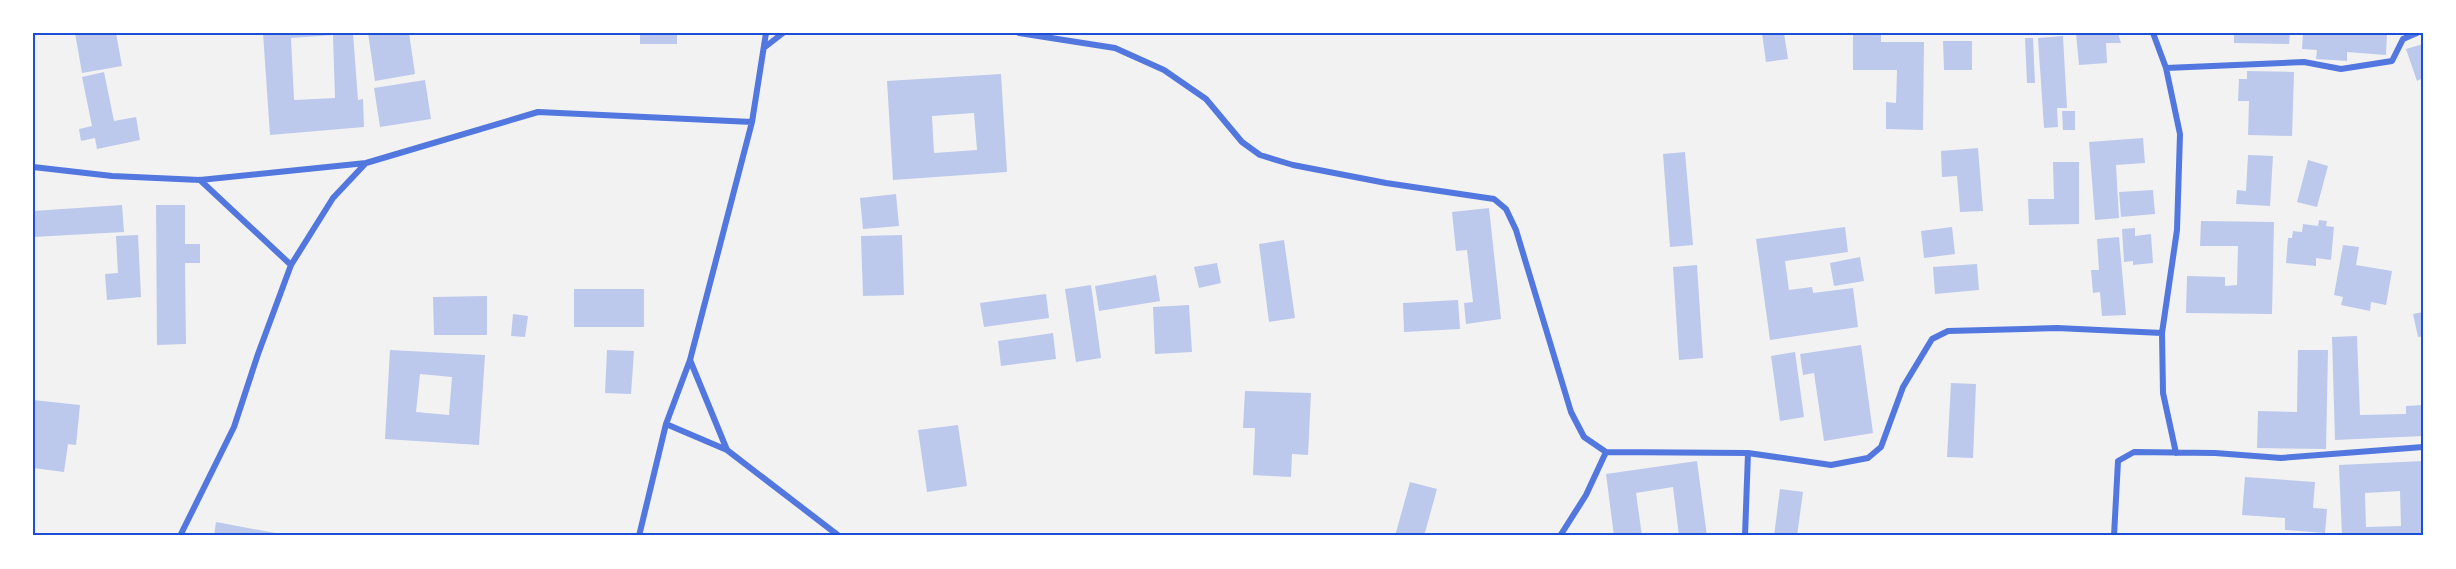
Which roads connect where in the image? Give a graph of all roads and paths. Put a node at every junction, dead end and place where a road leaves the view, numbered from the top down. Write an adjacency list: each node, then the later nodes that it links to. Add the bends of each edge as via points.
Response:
1 (766, 33): 6 (street)
2 (783, 33): 6 (street)
3 (1019, 33): 18 (street, via 1114,48 1164,70 1206,99 1242,142 1260,155 1386,183 1494,199 1506,208 1516,230 1571,412 1584,437)
4 (2153, 33): 7 (street)
5 (2417, 33): 7 (street, via 2403,39 2392,62 2379,65 2341,69 2304,63)
6 (765, 47): 8 (street)
7 (2166, 68): 13 (street, via 2180,134 2177,230)
8 (752, 122): 9 (street, via 538,112); 14 (street)
9 (366, 163): 11 (street); 12 (street, via 333,198)
10 (33, 166): 11 (street, via 112,176)
11 (200, 180): 12 (street)
12 (291, 265): 21 (street, via 234,427)
13 (2162, 333): 19 (street, via 2057,328 1948,331 1932,339 1903,387 1881,447 1868,458 1831,465); 20 (street, via 2163,393)
14 (690, 360): 15 (street); 17 (street)
15 (666, 424): 17 (street); 22 (street)
16 (2423, 447): 20 (street, via 2281,458)
17 (727, 450): 23 (street)
18 (1606, 452): 19 (street); 24 (street, via 1586,495)
19 (1748, 453): 25 (street)
20 (2176, 453): 26 (street, via 2134,452 2118,461)
21 (180, 536)
22 (639, 536)
23 (838, 536)
24 (1560, 536)
25 (1745, 536)
26 (2114, 536)

